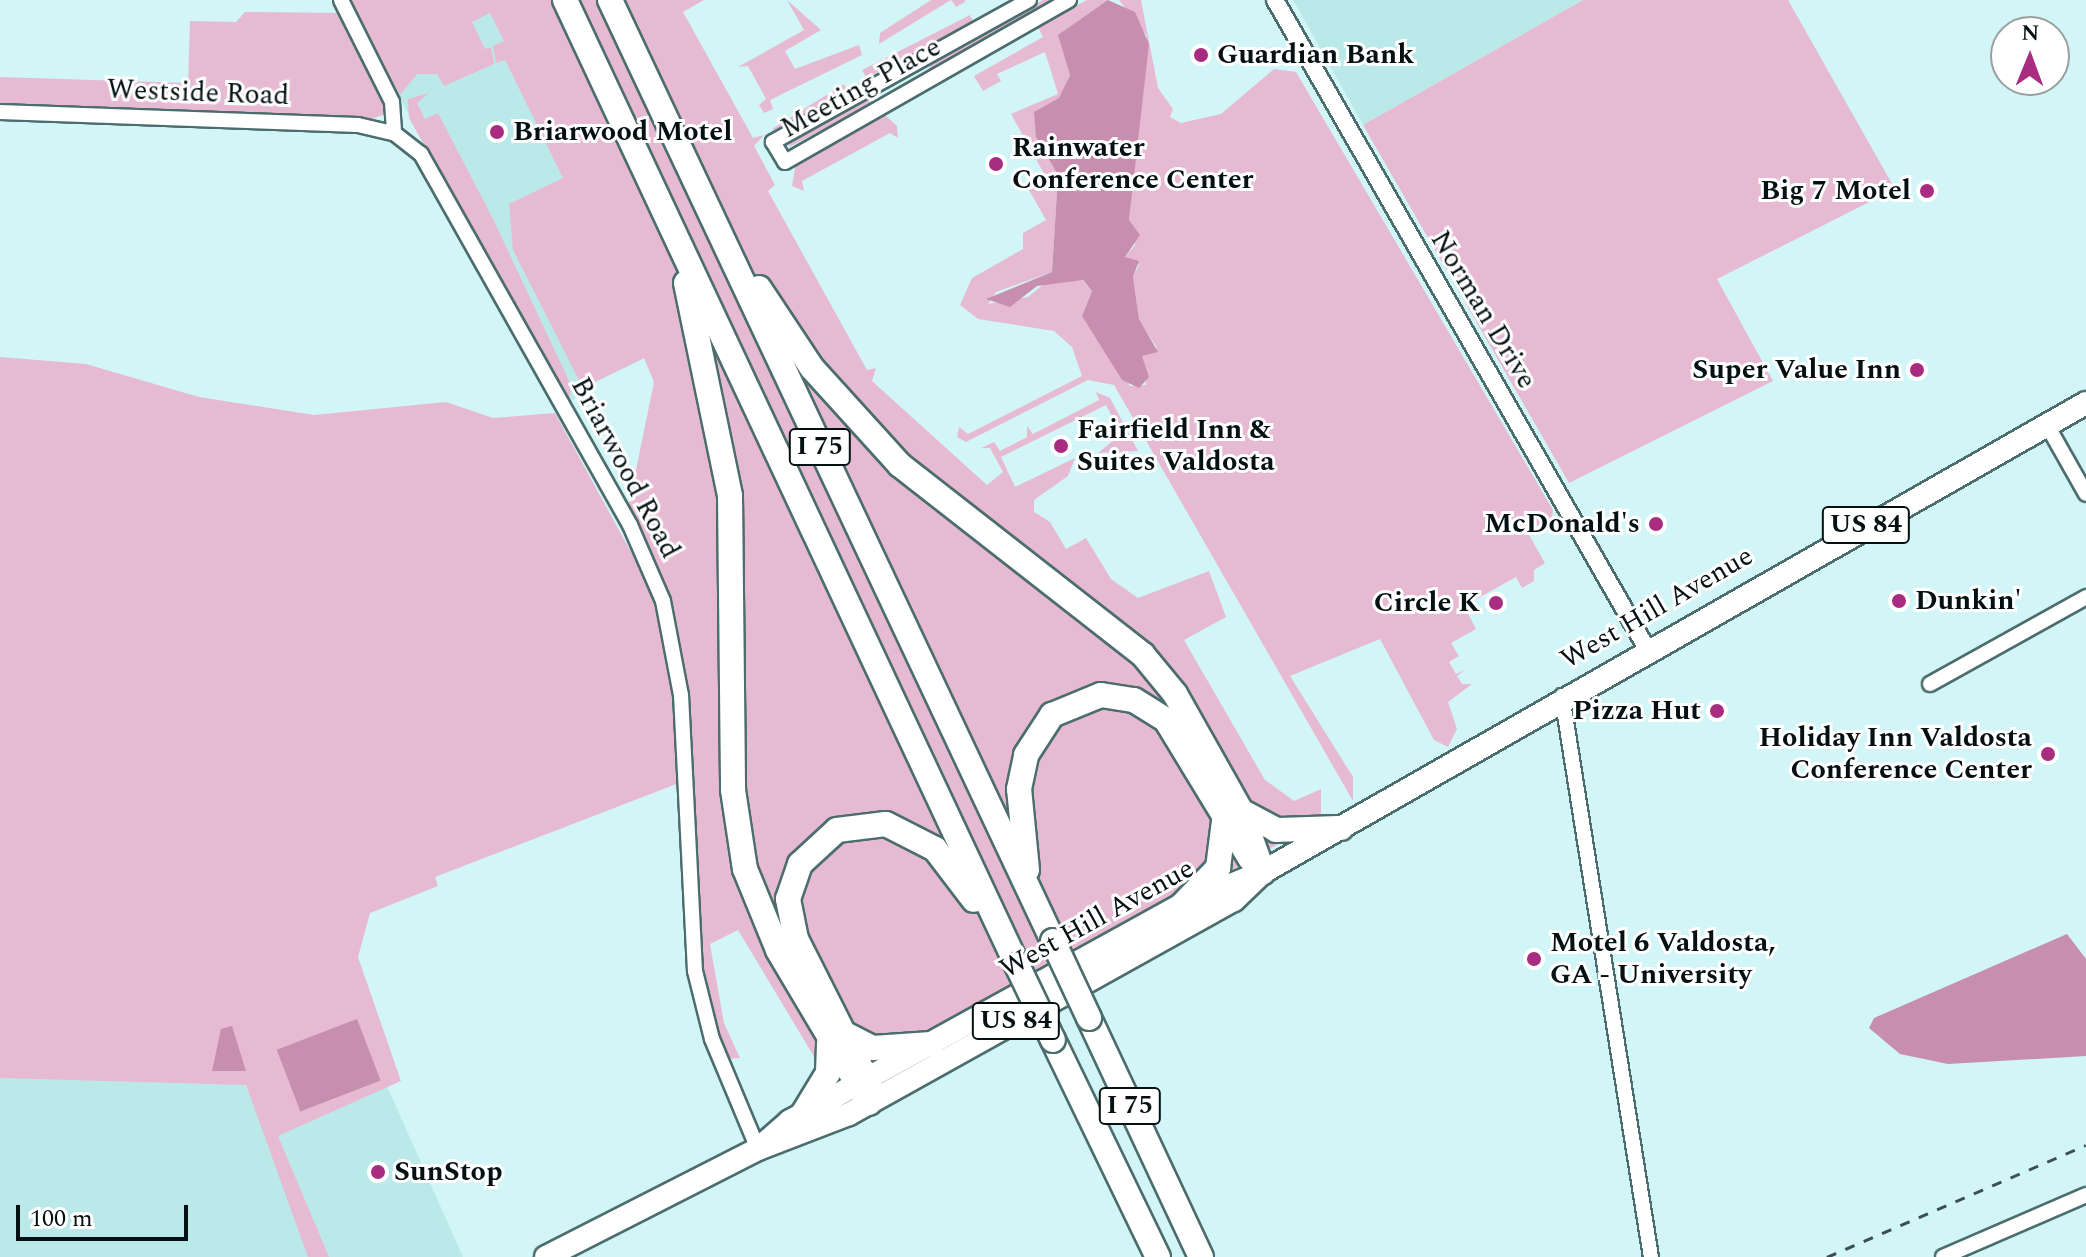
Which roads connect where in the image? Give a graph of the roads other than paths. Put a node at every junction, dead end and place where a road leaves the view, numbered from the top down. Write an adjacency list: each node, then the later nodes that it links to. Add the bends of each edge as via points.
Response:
1 (341, 0): 8 (street, via 392,102)
2 (565, 0): 10 (highway, I 75)
3 (610, 0): 9 (highway, I 75)
4 (1029, 0): 5 (street, Meeting Place, via 773,142 785,162)
5 (1069, 0)
6 (1275, 0): 15 (street, Norman Drive)
7 (0, 112): 8 (street, Westside Road, via 358,125)
8 (394, 133): 28 (street, Briarwood Road, via 421,154 630,525 659,589 681,695 695,971 712,1039)
9 (701, 193): 18 (highway, via 793,341 850,415 953,510 1128,639 1175,694); 21 (highway, I 75)
10 (673, 229): 23 (highway, I 75); 24 (highway, via 730,496 738,837 759,910)
11 (2086, 403): 12 (highway, West Hill Avenue / US 84)
12 (2047, 425): 13 (street); 15 (highway, West Hill Avenue / US 84)
13 (2086, 494)
14 (2086, 597): 16 (street)
15 (1646, 647): 17 (highway, West Hill Avenue / US 84)
16 (1930, 684)
17 (1562, 696): 19 (highway, West Hill Avenue / US 84); 33 (street)
18 (1232, 815): 19 (highway, via 1276,830); 20 (highway); 21 (highway, via 1157,713 1123,697 1077,701 1041,727 1021,774); 22 (highway, via 1218,868)
19 (1341, 828): 20 (highway, West Hill Avenue / US 84)
20 (1263, 872): 22 (highway, West Hill Avenue / US 84); 26 (highway, West Hill Avenue / US 84, via 1234,900)
21 (1030, 894): 32 (highway, I 75, bridge)
22 (1182, 905): 25 (highway, West Hill Avenue / US 84)
23 (1017, 965): 24 (highway, via 954,871 921,838 873,822 837,830 800,864 788,910); 31 (highway, I 75, bridge)
24 (837, 1036): 25 (highway, via 873,1048); 26 (highway); 27 (highway, via 828,1073)
25 (931, 1044): 26 (highway, West Hill Avenue / US 84)
26 (865, 1089): 27 (highway, West Hill Avenue / US 84); 28 (highway, West Hill Avenue / US 84, via 807,1136)
27 (803, 1114): 28 (highway, West Hill Avenue / US 84)
28 (758, 1149): 30 (highway, West Hill Avenue / US 84)
29 (2086, 1195): 34 (street)
30 (546, 1257)
31 (1158, 1257)
32 (1201, 1257)
33 (1651, 1257)
34 (1943, 1257)

